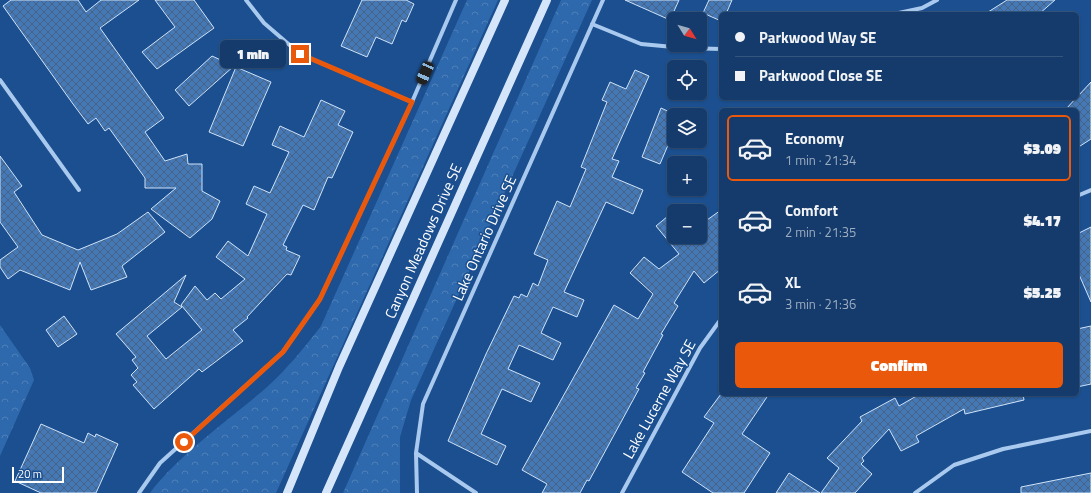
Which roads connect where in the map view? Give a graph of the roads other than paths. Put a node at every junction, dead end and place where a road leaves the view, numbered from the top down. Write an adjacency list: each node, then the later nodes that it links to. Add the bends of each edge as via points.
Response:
1 (246, 0): 11 (street, via 264,23 300,54)
2 (456, 0): 11 (street)
3 (505, 0): 19 (main road, Canyon Meadows Drive SE, via 339,367)
4 (547, 0): 20 (main road, Canyon Meadows Drive SE)
5 (603, 0): 8 (street, Lake Ontario Drive SE)
6 (937, 0): 7 (street, via 922,8)
7 (903, 12)
8 (592, 24): 9 (street, via 641,44); 17 (street, Lake Ontario Drive SE, via 423,404)
9 (719, 49)
10 (0, 80): 12 (street)
11 (412, 102): 18 (street, via 320,299 283,352 160,464)
12 (79, 190)
13 (1091, 190): 14 (street)
14 (1079, 195)
15 (719, 322): 23 (street, Lake Lucerne Way SE, via 700,348)
16 (1091, 431): 24 (street, via 1003,449 954,465)
17 (416, 453): 21 (street, Lake Ontario Drive SE); 22 (street)
18 (139, 493)
19 (287, 493)
20 (326, 493)
21 (417, 493)
22 (476, 493)
23 (622, 493)
24 (915, 493)

